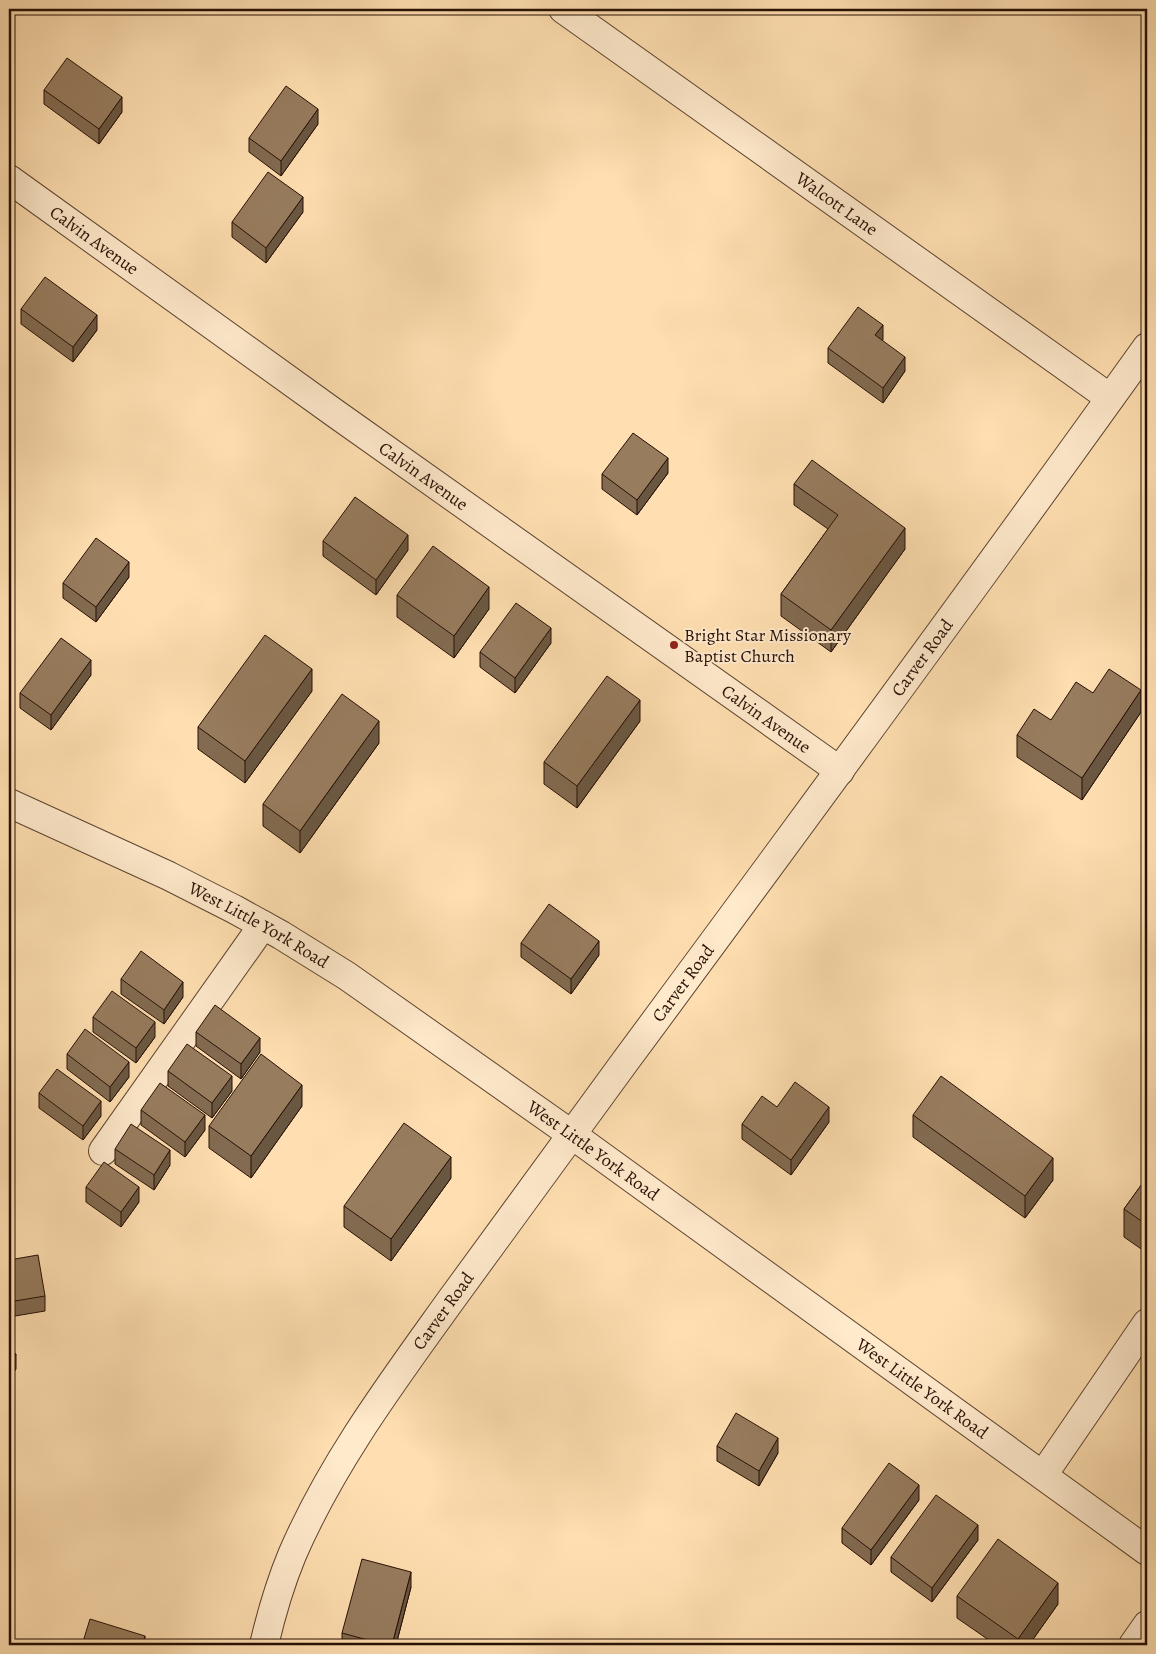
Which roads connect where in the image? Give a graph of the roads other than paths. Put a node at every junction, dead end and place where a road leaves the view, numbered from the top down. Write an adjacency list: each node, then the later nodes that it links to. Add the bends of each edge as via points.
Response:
1 (563, 9): 4 (street, Walcott Lane)
2 (9, 179): 5 (street, Calvin Avenue)
3 (1147, 347): 4 (street, Carver Road)
4 (1110, 398): 5 (street, Carver Road)
5 (840, 771): 8 (street, Carver Road)
6 (9, 803): 7 (street, West Little York Road, via 169,876)
7 (263, 925): 8 (street, West Little York Road, via 347,976); 9 (street)
8 (571, 1134): 11 (street, West Little York Road); 14 (street, Carver Road, via 378,1402 341,1459 291,1557)
9 (103, 1151)
10 (1147, 1323): 11 (street)
11 (1043, 1475): 12 (street, West Little York Road)
12 (1147, 1551)
13 (1147, 1625): 15 (street)
14 (264, 1645)
15 (1133, 1645)

